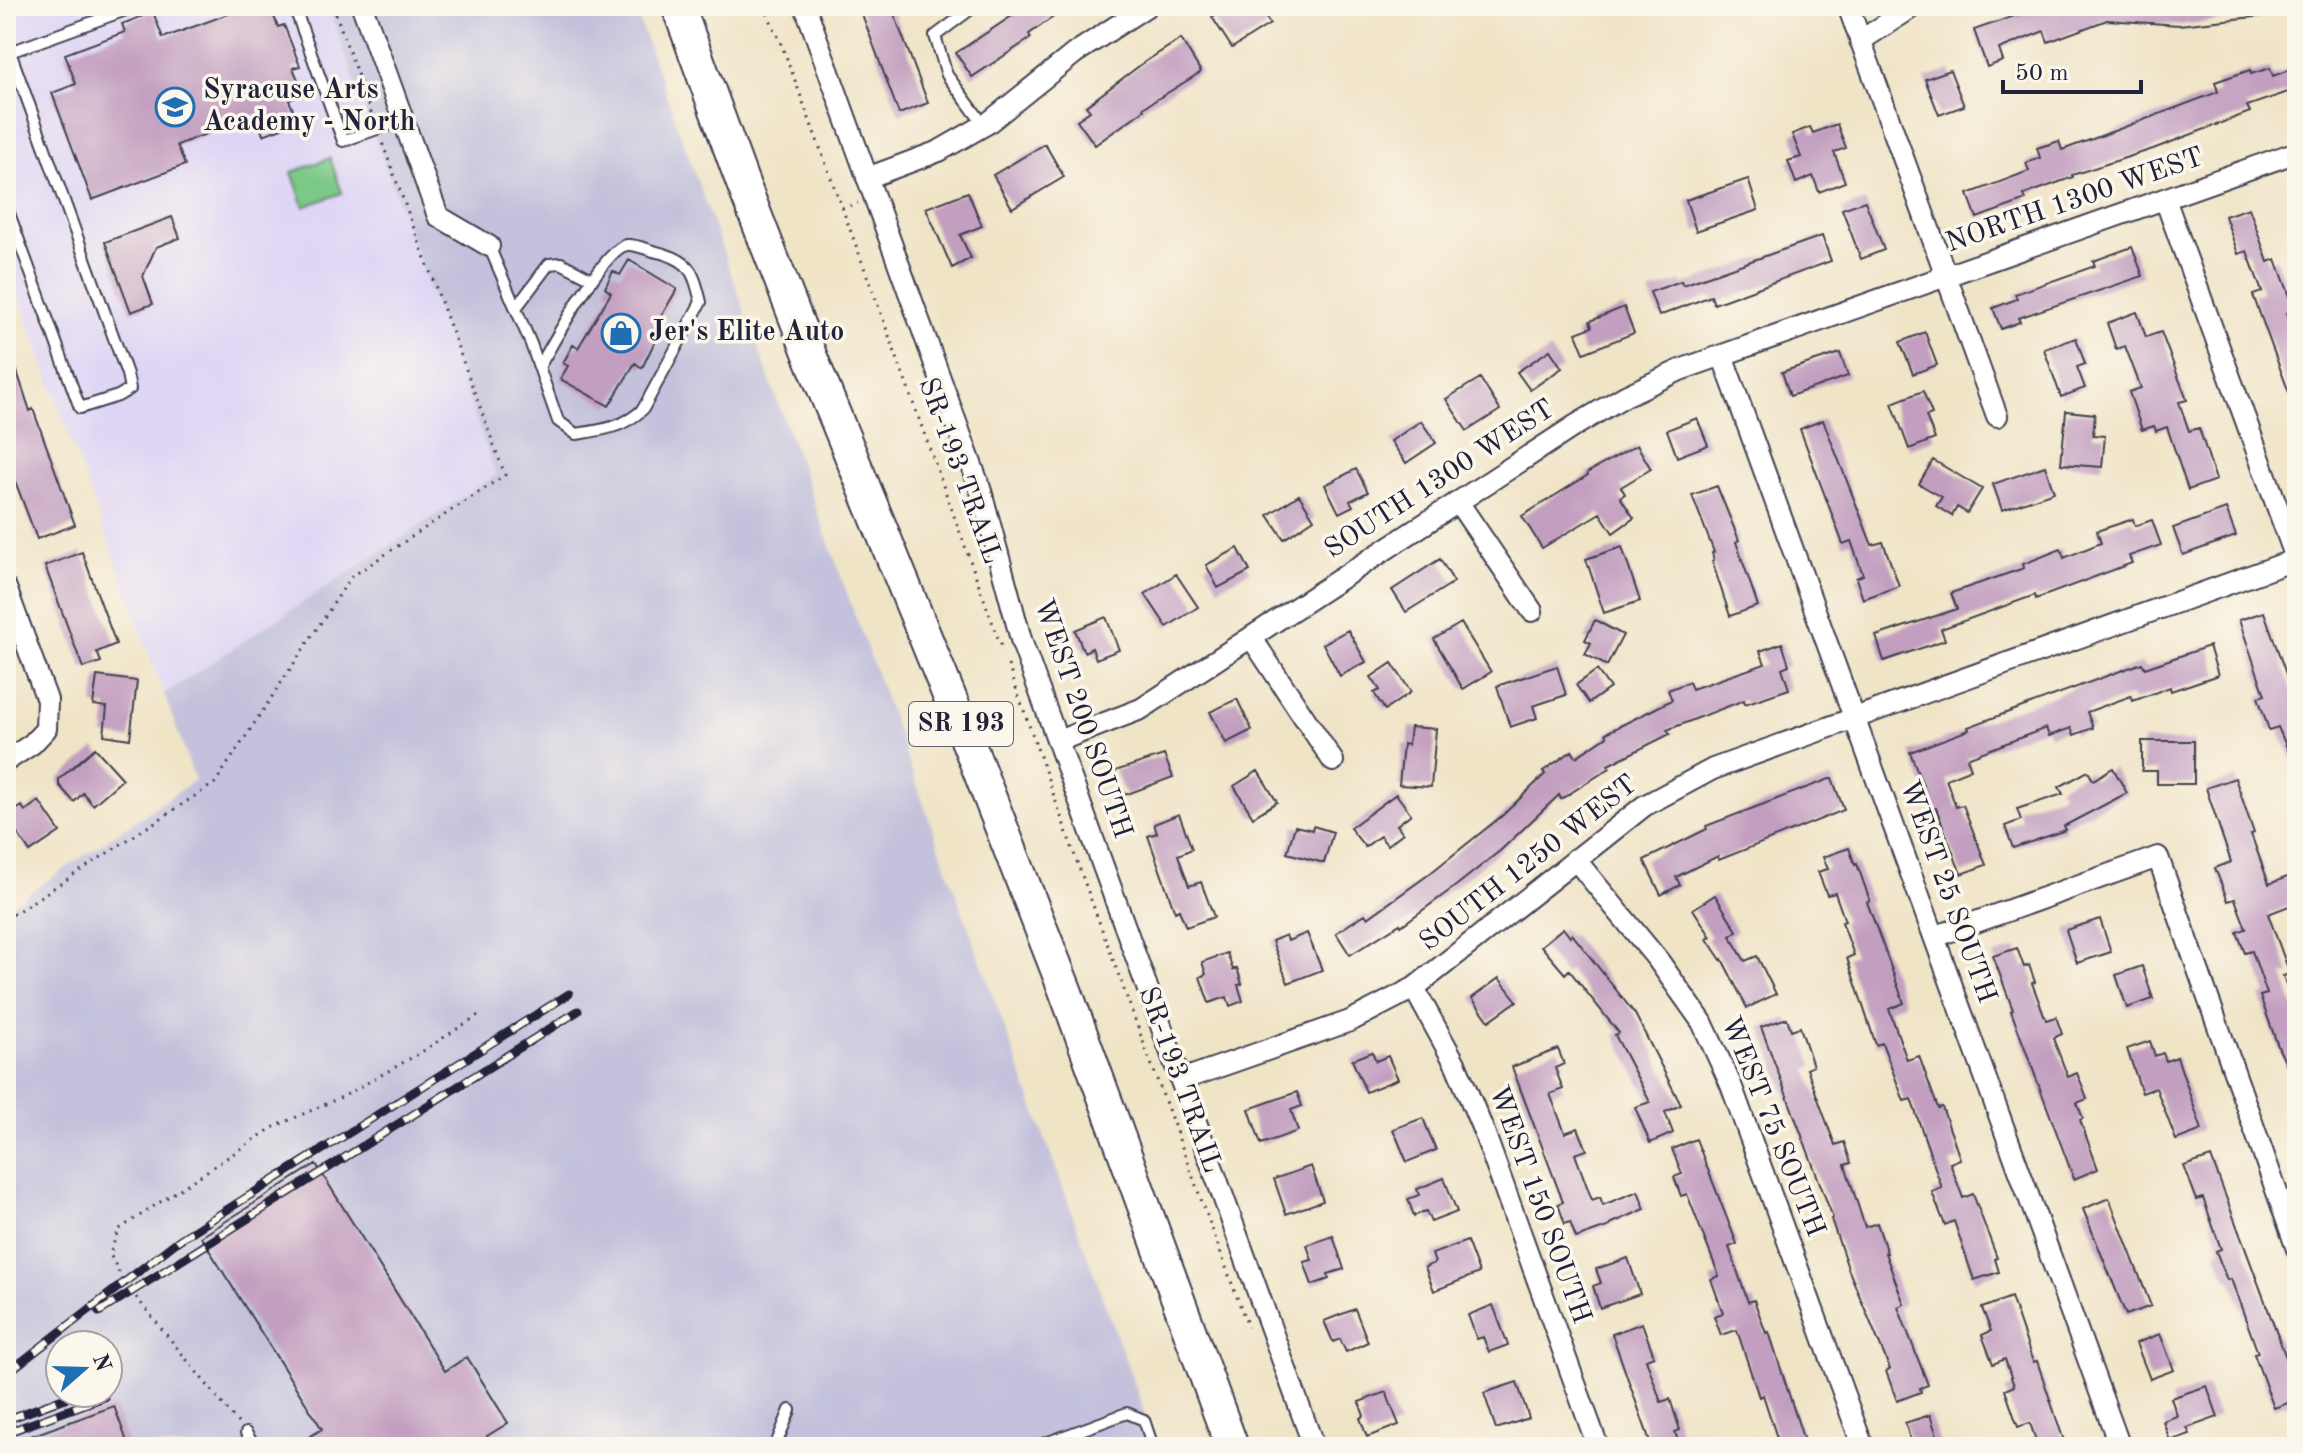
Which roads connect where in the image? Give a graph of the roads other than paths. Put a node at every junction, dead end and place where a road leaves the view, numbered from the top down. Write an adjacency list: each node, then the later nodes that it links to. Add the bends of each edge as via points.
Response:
1 (137, 6): 12 (lane)
2 (294, 6): 13 (lane, via 343,141)
3 (362, 6): 13 (street)
4 (678, 6): 47 (main road, SR 193, via 810,355 1065,990)
5 (805, 6): 16 (street, WEST 200 SOUTH)
6 (975, 6): 14 (lane, via 935,36 947,75)
7 (1147, 6): 10 (street)
8 (1848, 6): 11 (street)
9 (1914, 6): 11 (street)
10 (1123, 13): 14 (street)
11 (1860, 41): 20 (street)
12 (8, 53): 18 (lane, via 130,389 80,408)
13 (403, 120): 19 (street, via 438,216)
14 (984, 125): 16 (street, via 939,151)
15 (2297, 152): 17 (street, NORTH 1300 WEST)
16 (867, 178): 33 (street, WEST 200 SOUTH, via 981,491 1022,643)
17 (2165, 199): 20 (street, NORTH 1300 WEST); 28 (street)
18 (6, 205)
19 (489, 246): 23 (lane)
20 (1946, 276): 22 (street, NORTH 1300 WEST); 26 (street)
21 (592, 279): 23 (lane, via 561,263 549,264); 25 (lane); 25 (lane, via 613,250 628,244 680,258 695,277 701,302 643,409 611,429 576,434 558,421)
22 (1872, 302): 24 (street, SOUTH 1300 WEST)
23 (516, 308): 25 (lane)
24 (1722, 355): 27 (street, SOUTH 1300 WEST, via 1625,396); 32 (street, WEST 25 SOUTH)
25 (539, 367)
26 (1997, 416)
27 (1458, 502): 30 (street); 31 (street, SOUTH 1300 WEST)
28 (2297, 560): 32 (street, SOUTH 1250 WEST)
29 (6, 588): 34 (street, via 47,700 46,729)
30 (1532, 611)
31 (1251, 637): 33 (street, SOUTH 1300 WEST, via 1141,709); 35 (street)
32 (1855, 718): 36 (street, SOUTH 1250 WEST, via 1713,769 1644,806); 37 (street, WEST 25 SOUTH)
33 (1058, 741): 39 (street, WEST 200 SOUTH)
34 (6, 761)
35 (1333, 761)
36 (1575, 859): 38 (street, SOUTH 1250 WEST); 50 (street, WEST 75 SOUTH, via 1702,1022 1731,1085)
37 (1934, 937): 40 (street, via 2158,857); 51 (street, WEST 25 SOUTH)
38 (1414, 988): 39 (street, SOUTH 1250 WEST, via 1350,1021); 49 (street, WEST 150 SOUTH, via 1456,1065 1484,1132)
39 (1181, 1080): 48 (street, WEST 200 SOUTH)
40 (2297, 1249)
41 (790, 1410): 44 (lane)
42 (246, 1433): 43 (lane)
43 (255, 1447)
44 (775, 1447)
45 (1035, 1447): 46 (lane, via 1127,1413 1144,1420)
46 (1153, 1447)
47 (1232, 1447)
48 (1314, 1447)
49 (1598, 1447)
50 (1863, 1447)
51 (2120, 1447)

